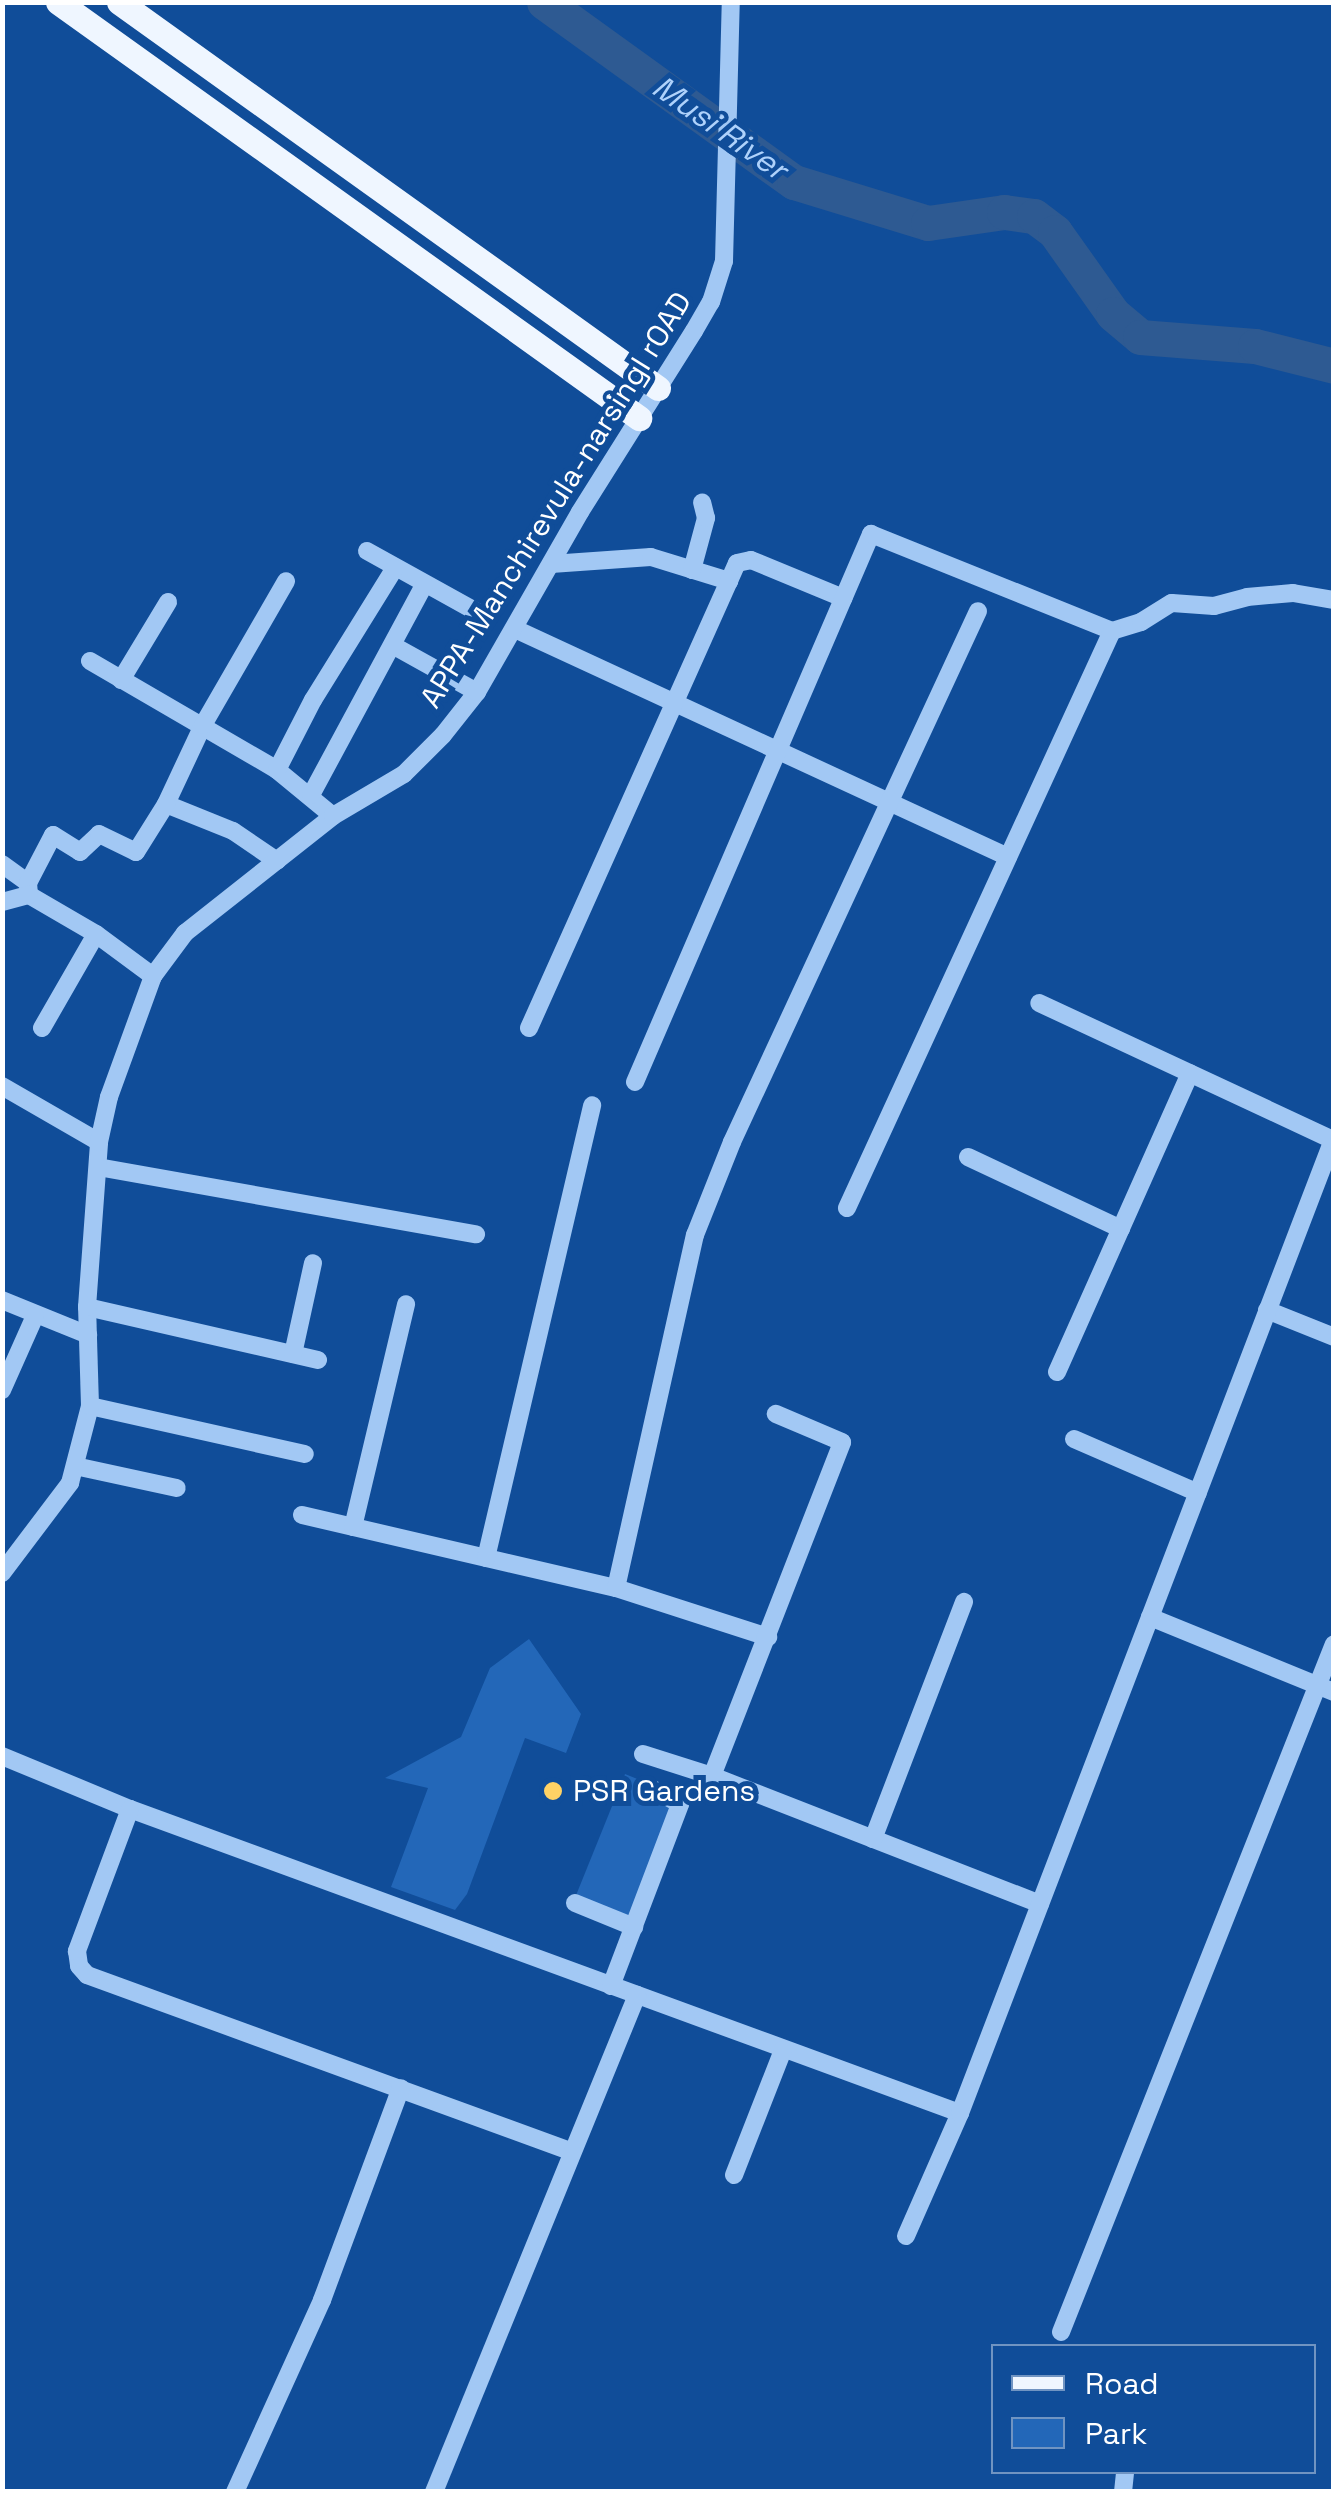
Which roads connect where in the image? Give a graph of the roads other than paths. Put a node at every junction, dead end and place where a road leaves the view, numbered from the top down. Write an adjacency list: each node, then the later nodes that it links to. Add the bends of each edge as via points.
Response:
1 (58, 2): 5 (main road)
2 (119, 2): 4 (main road)
3 (732, 7): 4 (street, APPA-Manchirevula-narsingI rOAD, via 724,261 711,302)
4 (658, 388): 5 (street, APPA-Manchirevula-narsingI rOAD)
5 (639, 418): 8 (street, APPA-Manchirevula-narsingI rOAD)
6 (702, 502): 10 (street, via 706,518)
7 (367, 551): 9 (street)
8 (551, 564): 10 (street, via 651,557); 19 (street, APPA-Manchirevula-narsingI rOAD)
9 (396, 568): 13 (street); 28 (street)
10 (692, 570): 12 (street)
11 (286, 581): 26 (street)
12 (729, 581): 14 (street, via 737,564 751,560); 25 (street)
13 (424, 585): 18 (street); 21 (street)
14 (843, 598): 20 (street, via 871,534); 27 (street)
15 (1334, 600): 20 (street, via 1292,593 1214,606 1172,603)
16 (168, 602): 23 (street)
17 (978, 611): 30 (street)
18 (478, 612)
19 (515, 629): 24 (street, APPA-Manchirevula-narsingI rOAD); 25 (street)
20 (1112, 631): 33 (street)
21 (394, 646): 24 (street); 29 (street)
22 (90, 661): 23 (street)
23 (121, 680): 26 (street)
24 (477, 692): 32 (street, APPA-Manchirevula-narsingI rOAD, via 416,764)
25 (675, 700): 27 (street); 42 (street)
26 (203, 725): 28 (street); 31 (street)
27 (778, 748): 30 (street); 44 (street)
28 (277, 770): 29 (street)
29 (311, 794): 32 (street)
30 (888, 798): 33 (street); 76 (street, via 695,1235)
31 (166, 804): 34 (street, via 233,831); 36 (street, via 136,852 100,834 80,852 53,835)
32 (333, 816): 34 (street, APPA-Manchirevula-narsingI rOAD)
33 (1008, 857): 50 (street)
34 (278, 860): 39 (street, APPA-Manchirevula-narsingI rOAD, via 185,933)
35 (2, 864): 36 (street)
36 (29, 889): 37 (street); 38 (street)
37 (2, 902)
38 (96, 934): 39 (street); 41 (street)
39 (153, 976): 47 (street, APPA-Manchirevula-narsingI rOAD)
40 (1039, 1002): 43 (street)
41 (42, 1028)
42 (529, 1028)
43 (1190, 1074): 51 (street); 57 (street, via 1333,1140)
44 (635, 1082)
45 (2, 1086): 47 (street)
46 (592, 1104): 74 (street)
47 (99, 1142): 49 (street, APPA-Manchirevula-narsingI rOAD)
48 (968, 1157): 51 (street)
49 (98, 1166): 52 (street); 56 (street, APPA-Manchirevula-narsingI rOAD)
50 (847, 1208)
51 (1121, 1229): 63 (street)
52 (476, 1234)
53 (313, 1264): 61 (street)
54 (2, 1300): 58 (street)
55 (406, 1304): 73 (street)
56 (87, 1307): 59 (street, APPA-Manchirevula-narsingI rOAD); 61 (street)
57 (1268, 1310): 60 (street); 71 (street)
58 (35, 1316): 59 (street); 64 (street)
59 (88, 1334): 65 (street, APPA-Manchirevula-narsingI rOAD)
60 (1334, 1336)
61 (294, 1354): 62 (street)
62 (318, 1360)
63 (1057, 1372)
64 (2, 1390)
65 (90, 1406): 68 (street); 69 (street, APPA-Manchirevula-narsingI rOAD)
66 (776, 1414): 79 (street, via 842,1442)
67 (1074, 1439): 71 (street)
68 (306, 1454)
69 (75, 1466): 70 (street); 75 (street, APPA-Manchirevula-narsingI rOAD, via 70,1483)
70 (176, 1488)
71 (1198, 1493): 78 (street)
72 (302, 1515): 73 (street)
73 (353, 1527): 74 (street)
74 (486, 1558): 76 (street)
75 (2, 1572)
76 (616, 1588): 79 (street)
77 (964, 1602): 87 (street)
78 (1150, 1617): 81 (street); 89 (street)
79 (768, 1638): 84 (street)
80 (1334, 1644): 81 (street)
81 (1326, 1689): 99 (street)
82 (644, 1754): 84 (street)
83 (2, 1756): 86 (street)
84 (712, 1776): 87 (street)
85 (649, 1787): 90 (street, via 680,1804)
86 (130, 1809): 91 (street); 94 (street, via 76,1952 78,1966 100,1982)
87 (873, 1838): 89 (street)
88 (574, 1903): 90 (street)
89 (1040, 1904): 95 (street)
90 (634, 1927): 91 (street)
91 (610, 1986): 92 (street)
92 (637, 1996): 93 (street); 96 (street)
93 (783, 2050): 95 (street); 97 (street)
94 (402, 2088): 96 (street); 100 (street, via 322,2300)
95 (960, 2113): 98 (street)
96 (570, 2151): 101 (street)
97 (734, 2175)
98 (906, 2236)
99 (1061, 2332)
100 (235, 2492)
101 (434, 2492)

